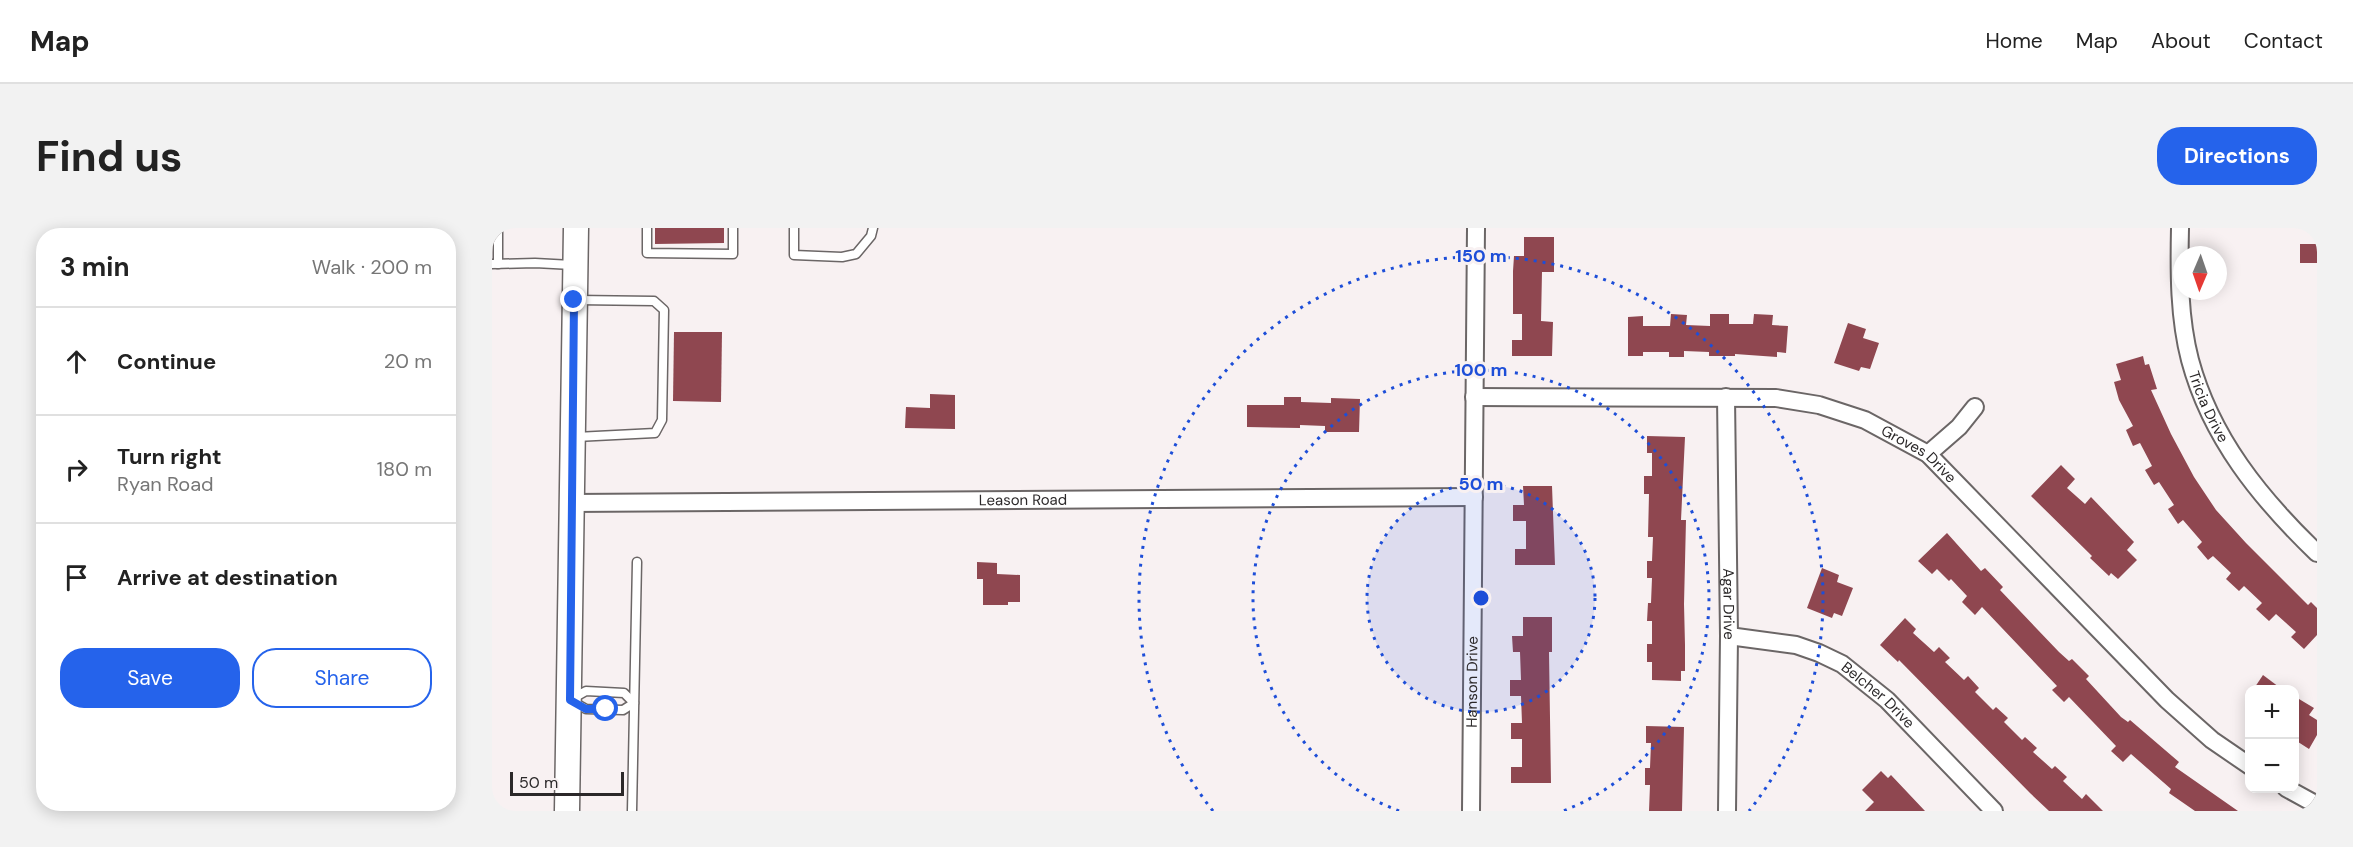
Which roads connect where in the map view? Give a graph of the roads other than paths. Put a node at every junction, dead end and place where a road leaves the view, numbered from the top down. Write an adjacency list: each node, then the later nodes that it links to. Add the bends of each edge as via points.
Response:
1 (498, 228): 9 (lane)
2 (576, 228): 10 (main road)
3 (647, 228): 4 (lane, via 647,253 733,254)
4 (733, 228)
5 (794, 228): 6 (lane, via 794,255 842,257 856,254)
6 (873, 228)
7 (1476, 228): 12 (street, Hanson Drive)
8 (2180, 228): 19 (street, Tricia Drive, via 2183,315 2201,394 2239,466)
9 (495, 264): 10 (lane)
10 (575, 265): 11 (main road)
11 (574, 300): 15 (main road); 15 (lane, via 654,301 664,310 664,332 662,420 655,433)
12 (1474, 397): 13 (street, Groves Drive); 17 (street, Hanson Drive)
13 (1726, 397): 16 (street, Groves Drive, via 1776,398 1819,405 1876,425); 21 (street, Agar Drive)
14 (1975, 407): 16 (street)
15 (572, 437): 18 (main road)
16 (1928, 454): 24 (street, Groves Drive, via 2167,700 2212,740)
17 (1473, 497): 18 (street, Leason Road); 29 (street, Hanson Drive)
18 (571, 503): 22 (main road)
19 (2317, 553)
20 (637, 562): 23 (lane)
21 (1730, 636): 30 (street, Agar Drive); 31 (street, Belcher Drive, via 1796,645 1842,664 1887,700)
22 (570, 700): 23 (lane, via 586,709 623,710); 23 (lane, via 586,690 624,693); 27 (main road)
23 (634, 703): 28 (lane)
24 (2245, 763)
25 (2294, 793): 26 (street)
26 (2317, 805)
27 (567, 811)
28 (632, 811)
29 (1471, 811)
30 (1727, 811)
31 (1994, 811)

